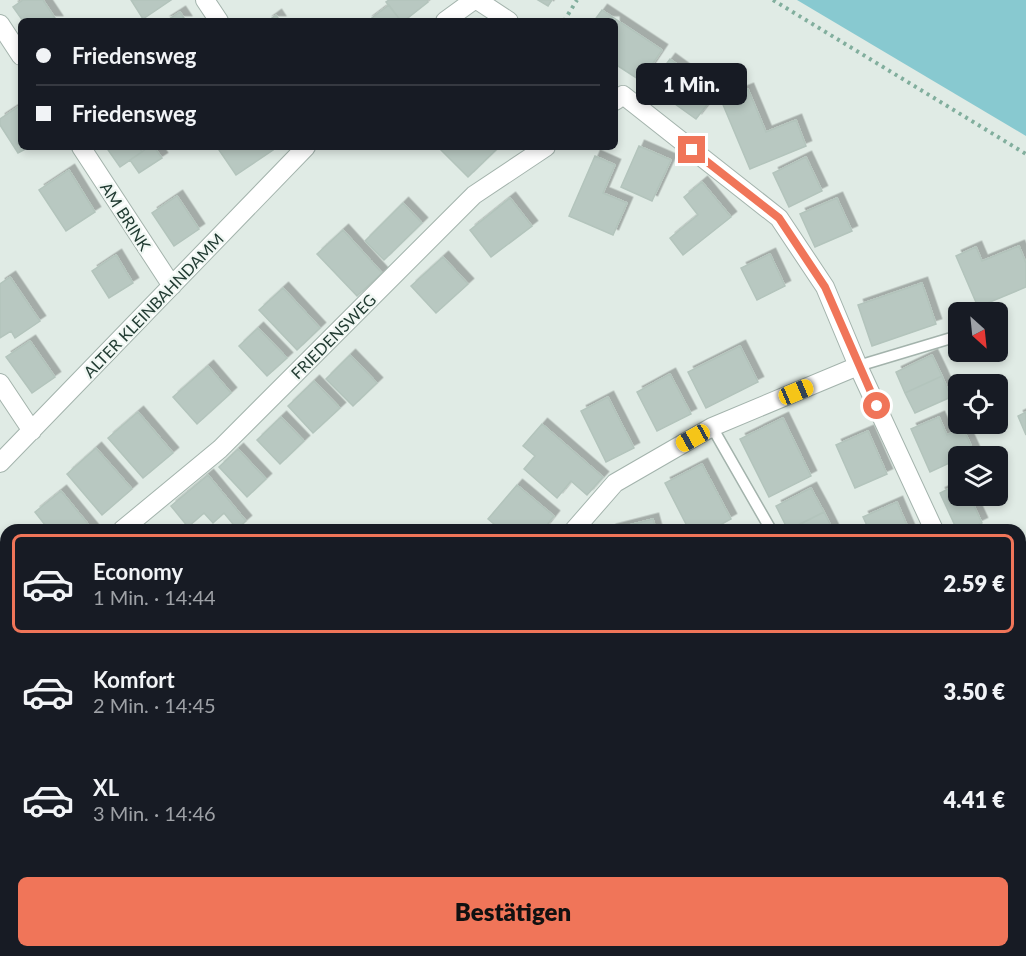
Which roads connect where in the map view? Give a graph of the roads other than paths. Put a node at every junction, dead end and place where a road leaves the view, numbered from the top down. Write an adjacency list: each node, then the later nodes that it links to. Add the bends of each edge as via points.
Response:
1 (206, 0): 3 (street)
2 (475, 0): 4 (street); 5 (street)
3 (217, 18)
4 (449, 18)
5 (504, 18)
6 (0, 24): 7 (street)
7 (18, 51)
8 (618, 96): 14 (street, via 779,218 825,287)
9 (83, 150): 12 (street, AM BRINK)
10 (302, 150): 12 (street, ALTER KLEINBAHNDAMM)
11 (542, 150): 19 (street, FRIEDENSWEG, via 474,195 220,449)
12 (172, 286): 17 (street, ALTER KLEINBAHNDAMM)
13 (948, 339): 14 (lane)
14 (858, 366): 16 (street); 22 (street)
15 (0, 383): 17 (street)
16 (712, 427): 20 (street, via 615,483); 21 (lane)
17 (32, 431): 18 (street, ALTER KLEINBAHNDAMM)
18 (0, 463)
19 (129, 524)
20 (579, 524)
21 (768, 524)
22 (931, 524)

